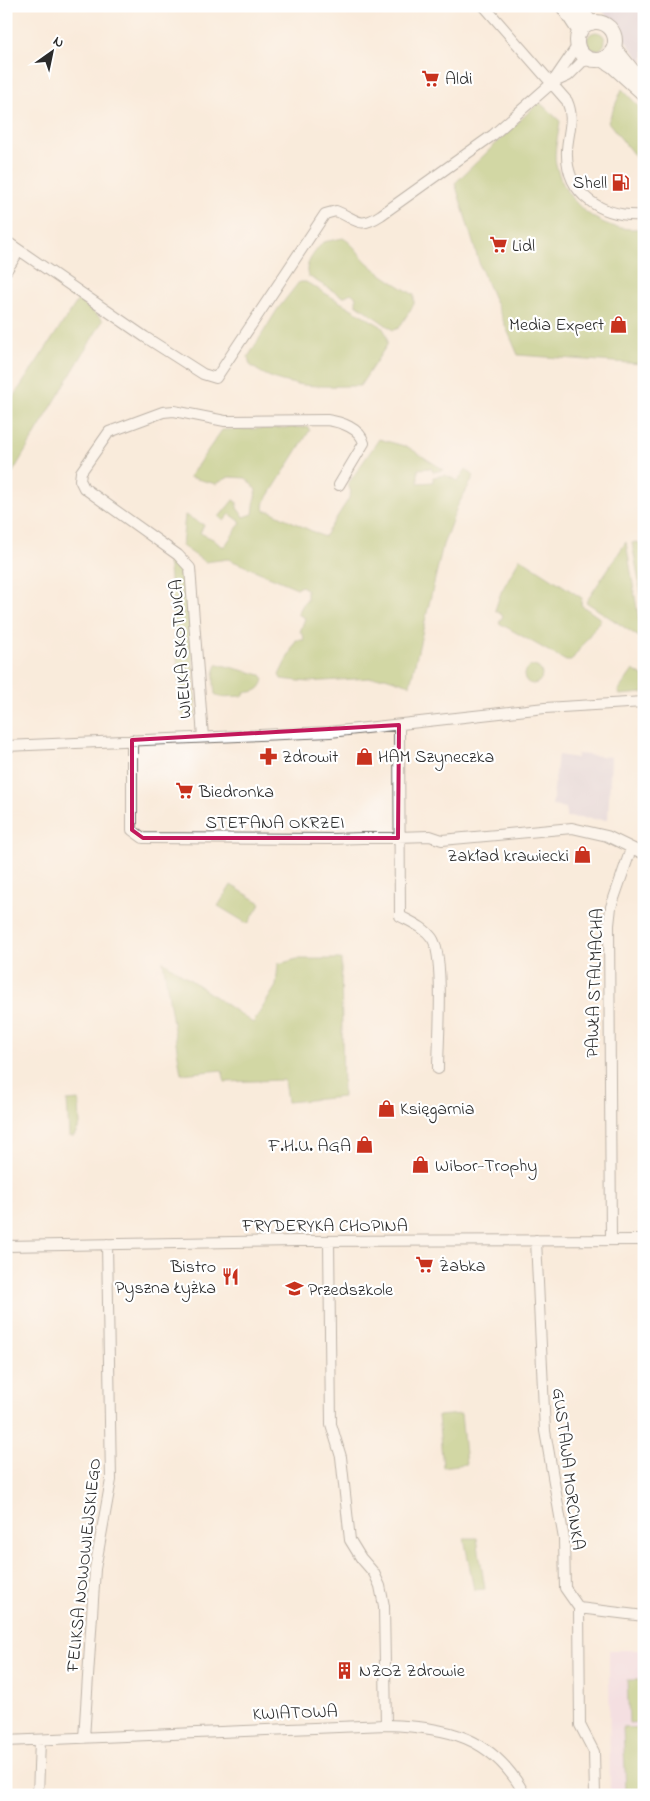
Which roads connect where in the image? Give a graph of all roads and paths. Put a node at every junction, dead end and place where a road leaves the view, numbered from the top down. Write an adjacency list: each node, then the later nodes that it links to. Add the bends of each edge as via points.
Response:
1 (484, 6): 8 (street)
2 (563, 6): 5 (main road)
3 (577, 6): 4 (main road)
4 (591, 23): 5 (main road); 6 (main road, via 602,23 610,28 615,38)
5 (579, 39): 7 (main road, via 582,53); 8 (street)
6 (614, 48): 7 (main road, via 609,55); 9 (main road)
7 (596, 59): 8 (street, via 582,62 568,76); 10 (main road, via 613,66)
8 (552, 83): 11 (street, via 572,112 568,165 578,188 598,207 613,213); 13 (street, via 475,150 371,221 360,224 336,211 325,214 216,378 203,374)
9 (644, 85)
10 (644, 94)
11 (644, 215)
12 (6, 241): 13 (street)
13 (18, 251): 14 (street)
14 (6, 270)
15 (339, 485): 18 (street, WIELKA SKOTNICA, via 364,443 360,434 340,422 226,421 174,411 109,432 80,472 84,488 178,555 190,568)
16 (644, 702): 17 (street, WIELKA SKOTNICA, via 545,708)
17 (399, 725): 18 (street, WIELKA SKOTNICA, via 330,732); 21 (street)
18 (203, 737): 19 (street, WIELKA SKOTNICA)
19 (132, 740): 20 (street, WIELKA SKOTNICA); 21 (street, STEFANA OKRZEI, via 132,830 143,838)
20 (6, 746)
21 (398, 838): 22 (street, via 430,836 442,840 572,828 607,836); 24 (street, via 400,916 421,927 433,939 439,965)
22 (631, 849): 23 (street); 27 (street, PAWŁA STALMACHA, via 611,907 609,925)
23 (644, 854)
24 (438, 1069)
25 (329, 1240): 26 (street, FRYDERYKA CHOPINA); 29 (street, FRYDERYKA CHOPINA); 33 (street, via 331,1424 340,1457 350,1540 374,1572 384,1606)
26 (536, 1240): 27 (street, FRYDERYKA CHOPINA); 31 (street, GUSTAWA MORCINKA, via 545,1431 564,1539 565,1588)
27 (611, 1240): 28 (street, FRYDERYKA CHOPINA)
28 (644, 1240)
29 (107, 1244): 30 (street, FRYDERYKA CHOPINA); 34 (street, FELIKSA NOWOWIEJSKIEGO, via 111,1480 95,1569)
30 (6, 1246)
31 (579, 1608): 32 (street); 39 (street, via 580,1725 594,1752)
32 (644, 1616)
33 (386, 1725): 34 (street, KWIATOWA); 38 (street, KWIATOWA, via 430,1727 464,1736 495,1758)
34 (84, 1738): 35 (street, KWIATOWA)
35 (40, 1740): 36 (street, KWIATOWA); 37 (street)
36 (6, 1741)
37 (38, 1795)
38 (525, 1795)
39 (595, 1795)

